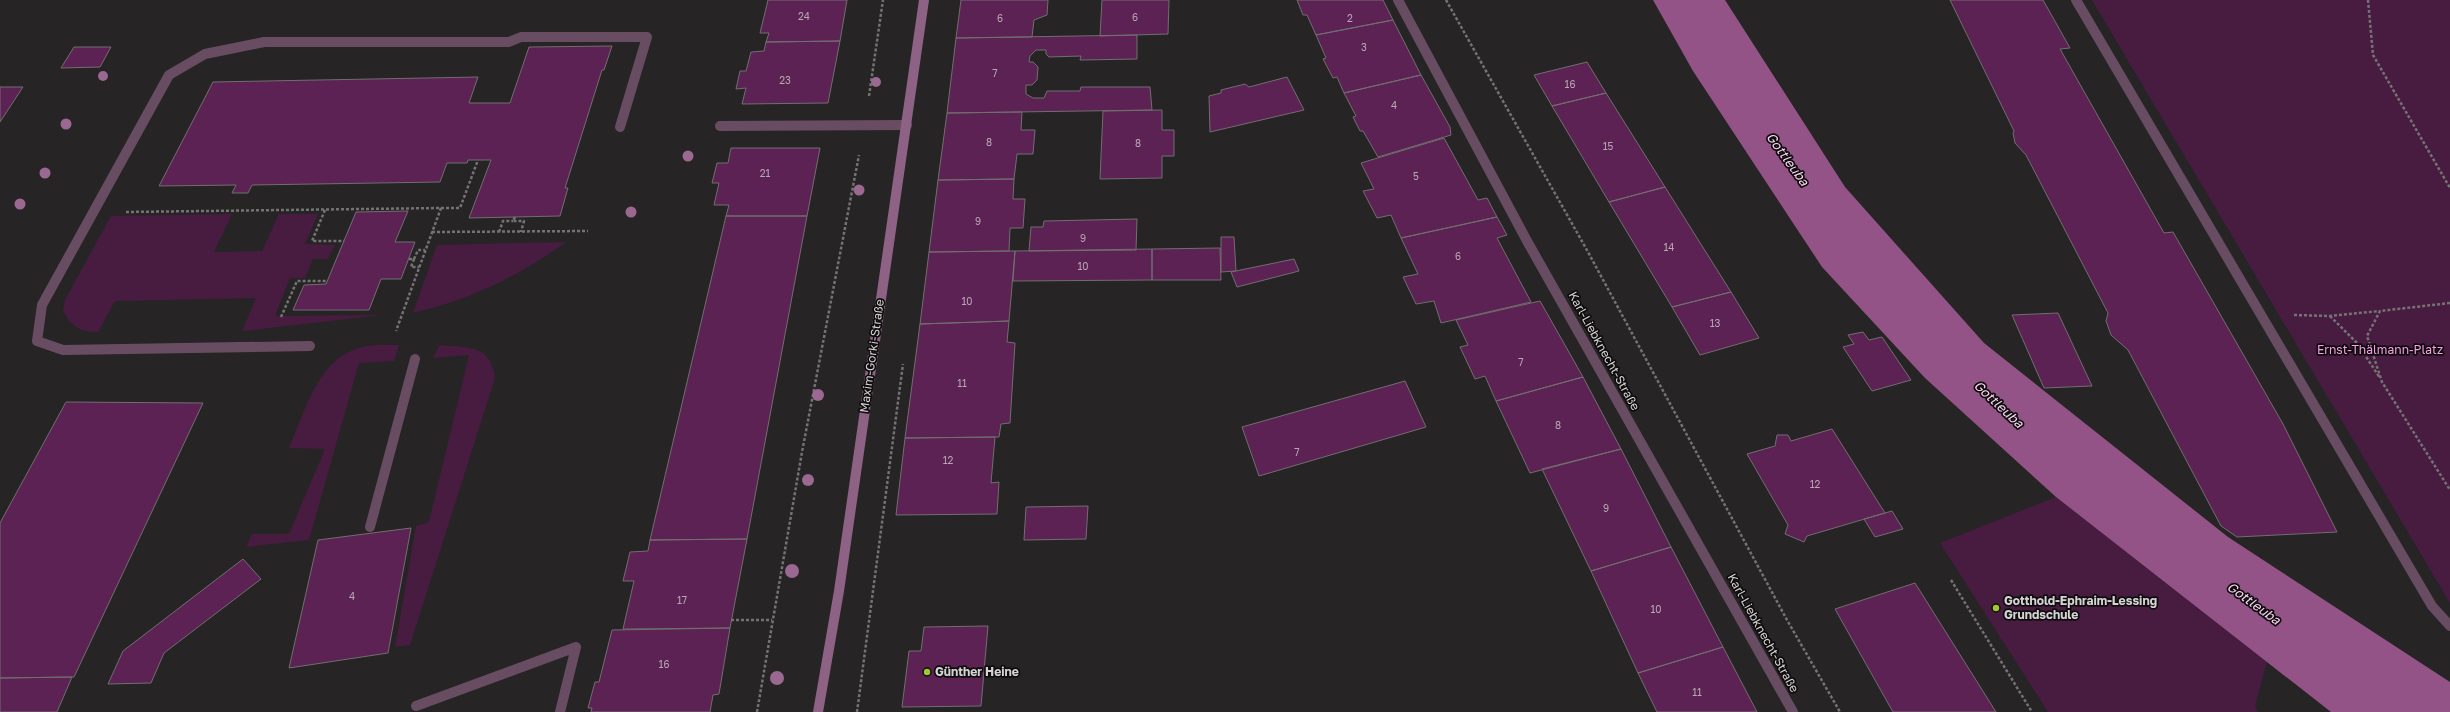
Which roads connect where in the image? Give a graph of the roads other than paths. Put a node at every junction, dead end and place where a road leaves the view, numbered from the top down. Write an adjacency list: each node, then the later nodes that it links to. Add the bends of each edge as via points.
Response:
1 (924, 0): 4 (main road, Maxim-Gorki-Straße)
2 (1398, 0): 14 (street, Karl-Liebknecht-Straße, via 1527,241)
3 (2076, 0): 10 (street, via 2432,606)
4 (907, 125): 5 (street); 13 (main road, Maxim-Gorki-Straße)
5 (720, 126)
6 (620, 127): 7 (street, via 647,37 521,37 509,42 264,42 205,54 169,75 42,305 37,341 63,350)
7 (310, 346)
8 (415, 359): 9 (street)
9 (370, 527)
10 (2450, 626)
11 (416, 706): 12 (street, via 576,647)
12 (560, 712)
13 (818, 712)
14 (1793, 712)

